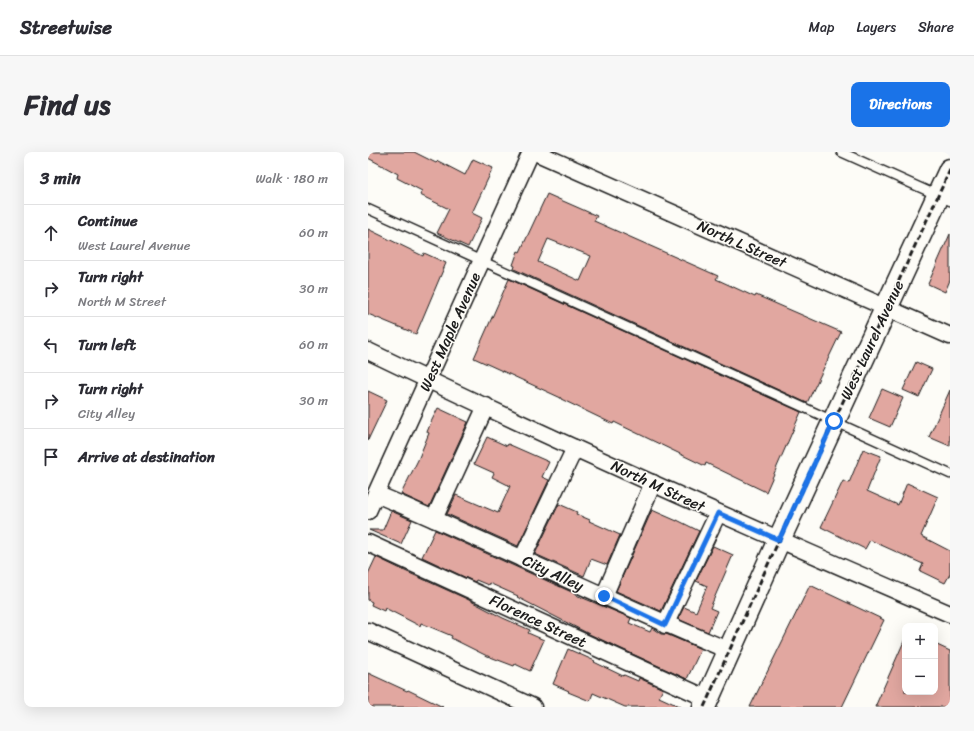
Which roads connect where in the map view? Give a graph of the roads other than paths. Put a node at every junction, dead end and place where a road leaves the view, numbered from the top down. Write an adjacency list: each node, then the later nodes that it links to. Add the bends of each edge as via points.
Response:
1 (531, 152): 7 (street, West Maple Avenue)
2 (534, 152): 8 (street, North L Street)
3 (841, 152): 5 (lane)
4 (950, 170): 5 (street, West Laurel Avenue)
5 (944, 198): 8 (street, West Laurel Avenue)
6 (368, 209): 7 (lane)
7 (482, 261): 11 (street, West Maple Avenue); 13 (lane)
8 (887, 308): 9 (street, North L Street); 13 (street, West Laurel Avenue)
9 (950, 336)
10 (368, 351): 11 (street, North M Street)
11 (428, 380): 12 (street, North M Street); 17 (street, West Maple Avenue)
12 (486, 406): 14 (street, North M Street); 20 (street)
13 (834, 421): 15 (lane); 21 (street, West Laurel Avenue)
14 (575, 448): 16 (street, North M Street); 23 (street)
15 (950, 474)
16 (653, 483): 19 (street, North M Street); 24 (street)
17 (376, 494): 18 (street, West Maple Avenue); 20 (street, City Alley)
18 (368, 511)
19 (718, 513): 21 (street, North M Street); 26 (street)
20 (434, 519): 23 (street, City Alley)
21 (779, 540): 25 (street, North M Street); 28 (street, West Laurel Avenue)
22 (368, 544): 29 (street, Florence Street)
23 (522, 559): 24 (street, City Alley)
24 (604, 596): 26 (street, City Alley)
25 (950, 614)
26 (665, 625): 28 (street, City Alley)
27 (368, 631): 30 (street)
28 (730, 651): 29 (street, West Laurel Avenue)
29 (706, 703)
30 (533, 707)

